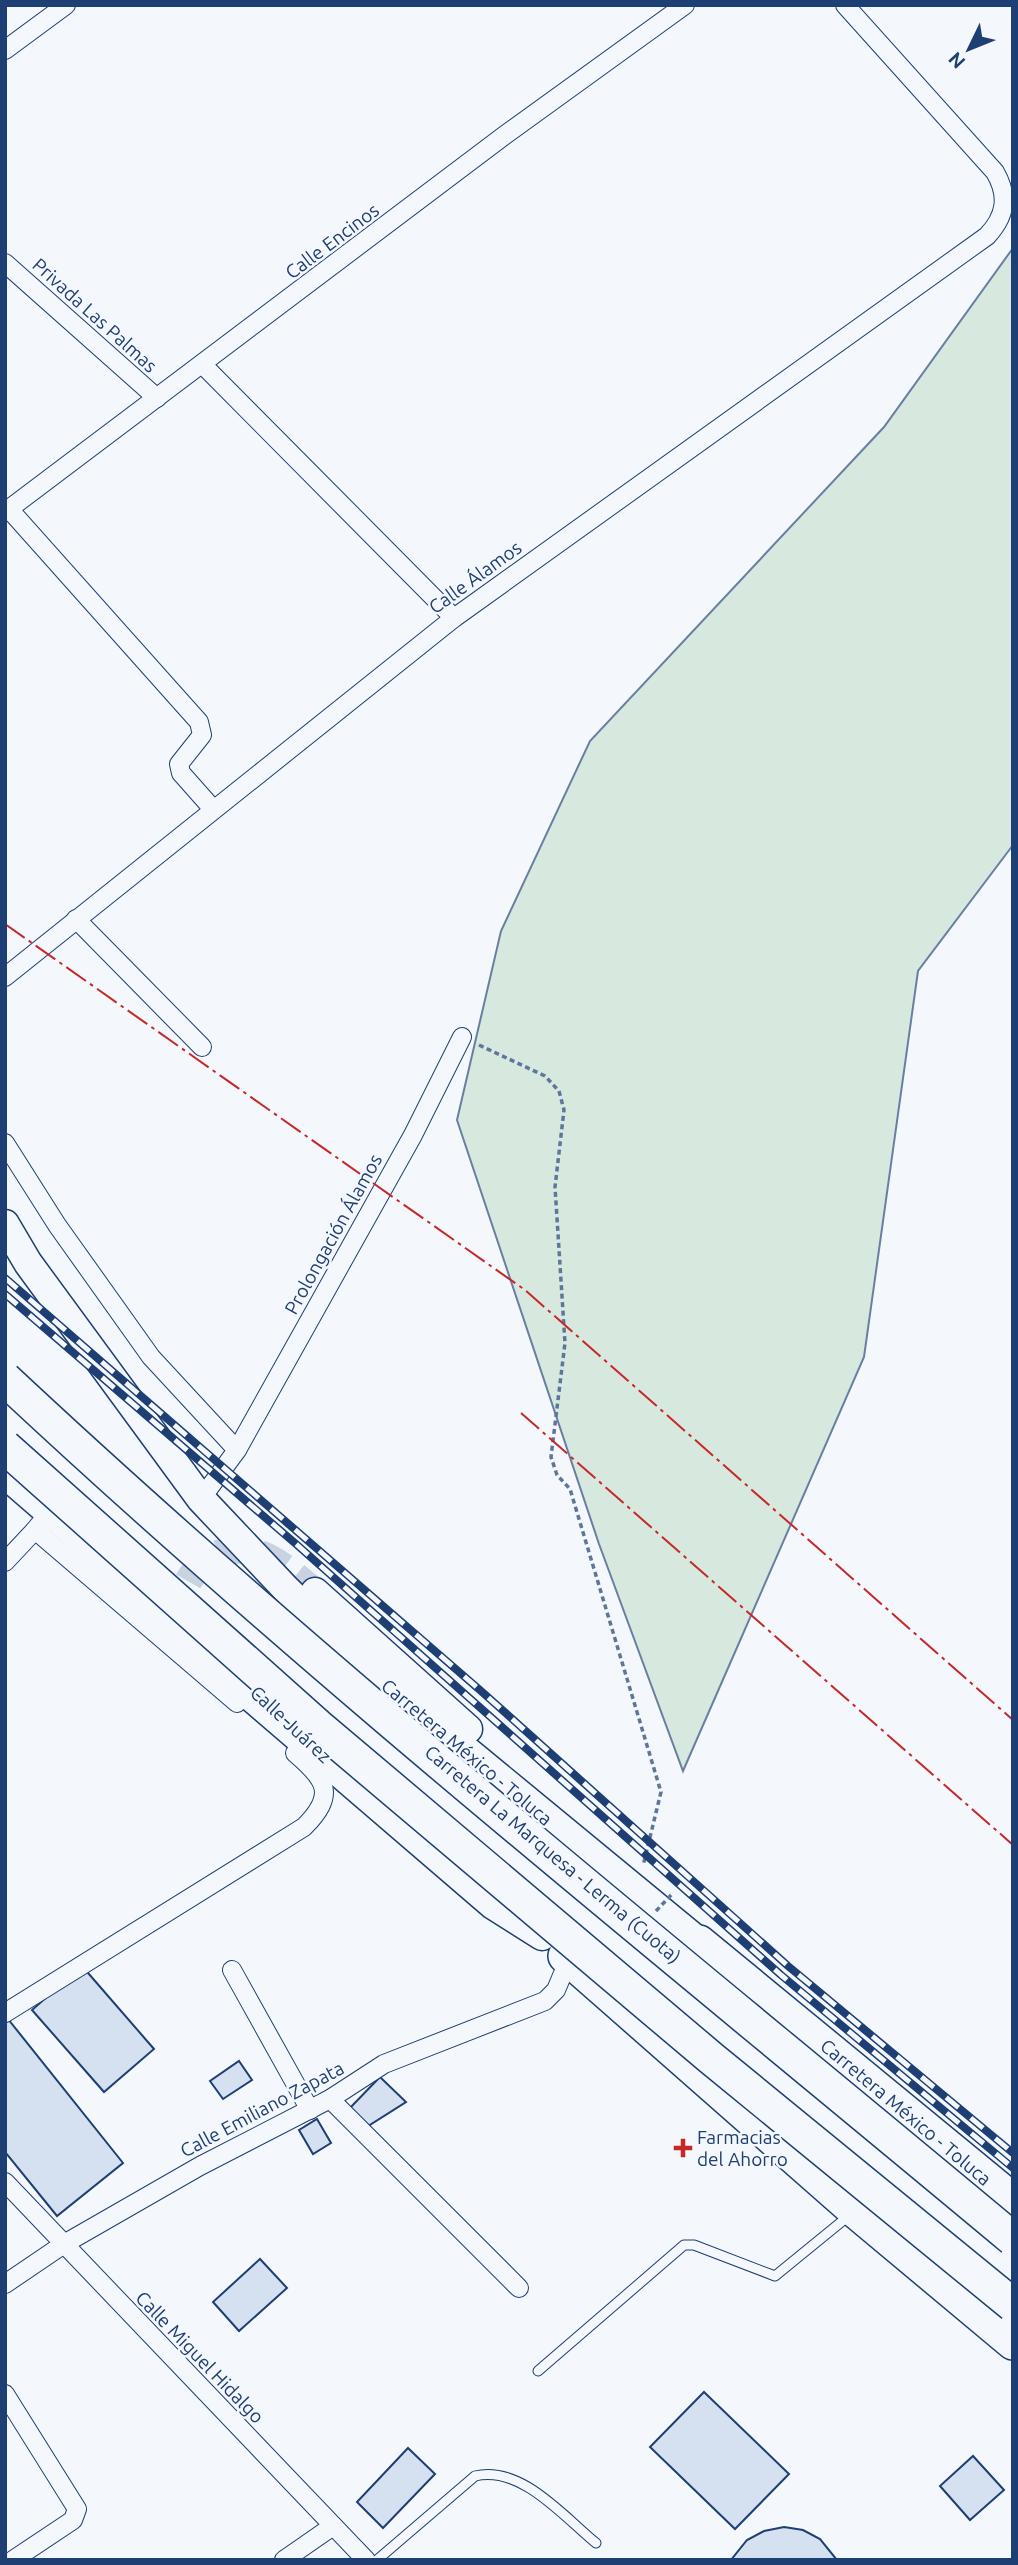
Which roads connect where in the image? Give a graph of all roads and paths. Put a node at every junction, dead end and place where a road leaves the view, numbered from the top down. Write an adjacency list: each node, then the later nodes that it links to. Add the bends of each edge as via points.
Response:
1 (66, 5): 4 (street)
2 (685, 5): 6 (street, Calle Encinos, via 505,135)
3 (845, 5): 9 (street, Calle Álamos, via 995,172 1003,186 1003,215 987,236)
4 (5, 50)
5 (5, 263): 7 (street, Privada Las Palmas)
6 (203, 365): 7 (street, Calle Encinos); 9 (street)
7 (157, 398): 8 (street, Calle Encinos)
8 (7, 510): 10 (street, via 199,722 202,736 179,764 181,773)
9 (454, 618): 10 (street, Calle Álamos)
10 (212, 808): 11 (street, Calle Álamos)
11 (76, 919): 12 (street, Calle Álamos); 14 (street)
12 (5, 977)
13 (462, 1037): 19 (street, Prolongación Álamos); 26 (path, via 545,1076 559,1091 564,1110 555,1187 565,1343 551,1457 557,1475 570,1489 661,1793 643,1866)
14 (202, 1047)
15 (5, 1143): 19 (street, via 151,1357)
16 (5, 1224): 21 (main road, Carretera México - Toluca, via 28,1263)
17 (5, 1379): 39 (highway, Carretera La Marquesa - Lerma (Cuota), bridge, via 323,1662)
18 (5, 1447): 43 (highway, bridge, via 329,1735 711,2058)
19 (237, 1450): 21 (street, Prolongación Álamos)
20 (5, 1474): 22 (main road)
21 (201, 1499): 30 (main road, Carretera México - Toluca, via 376,1676)
22 (42, 1522): 23 (street); 29 (main road); 33 (street, Calle Juárez, via 308,1764 322,1782 325,1801 304,1827)
23 (5, 1562)
24 (315, 1591): 30 (main road, via 584,1826)
25 (229, 1678): 29 (main road, via 493,1905)
26 (653, 1875)
27 (663, 1884): 28 (path)
28 (673, 1893)
29 (542, 1936): 31 (highway)
30 (699, 1942): 37 (highway, Carretera México - Toluca)
31 (569, 1959): 34 (street, Calle Emiliano Zapata, via 556,1990 545,2001 407,2053); 38 (highway)
32 (232, 1970): 35 (street)
33 (5, 2013)
34 (330, 2099): 35 (street, Calle Emiliano Zapata); 42 (street)
35 (310, 2109): 40 (street, Calle Emiliano Zapata)
36 (5, 2182): 40 (street, Calle Miguel Hidalgo)
37 (1013, 2200)
38 (855, 2211): 44 (highway); 45 (lane, via 775,2276 684,2245)
39 (1013, 2239)
40 (64, 2244): 41 (street, Calle Emiliano Zapata); 47 (street, Calle Miguel Hidalgo)
41 (5, 2284)
42 (519, 2288)
43 (1013, 2305)
44 (1013, 2343)
45 (538, 2371)
46 (8, 2406): 49 (street, via 77,2514)
47 (333, 2526): 50 (street); 51 (street, Calle Miguel Hidalgo)
48 (596, 2543): 52 (lane, via 544,2500 505,2475 491,2472 475,2476)
49 (13, 2560)
50 (284, 2560)
51 (366, 2560)
52 (377, 2560)

